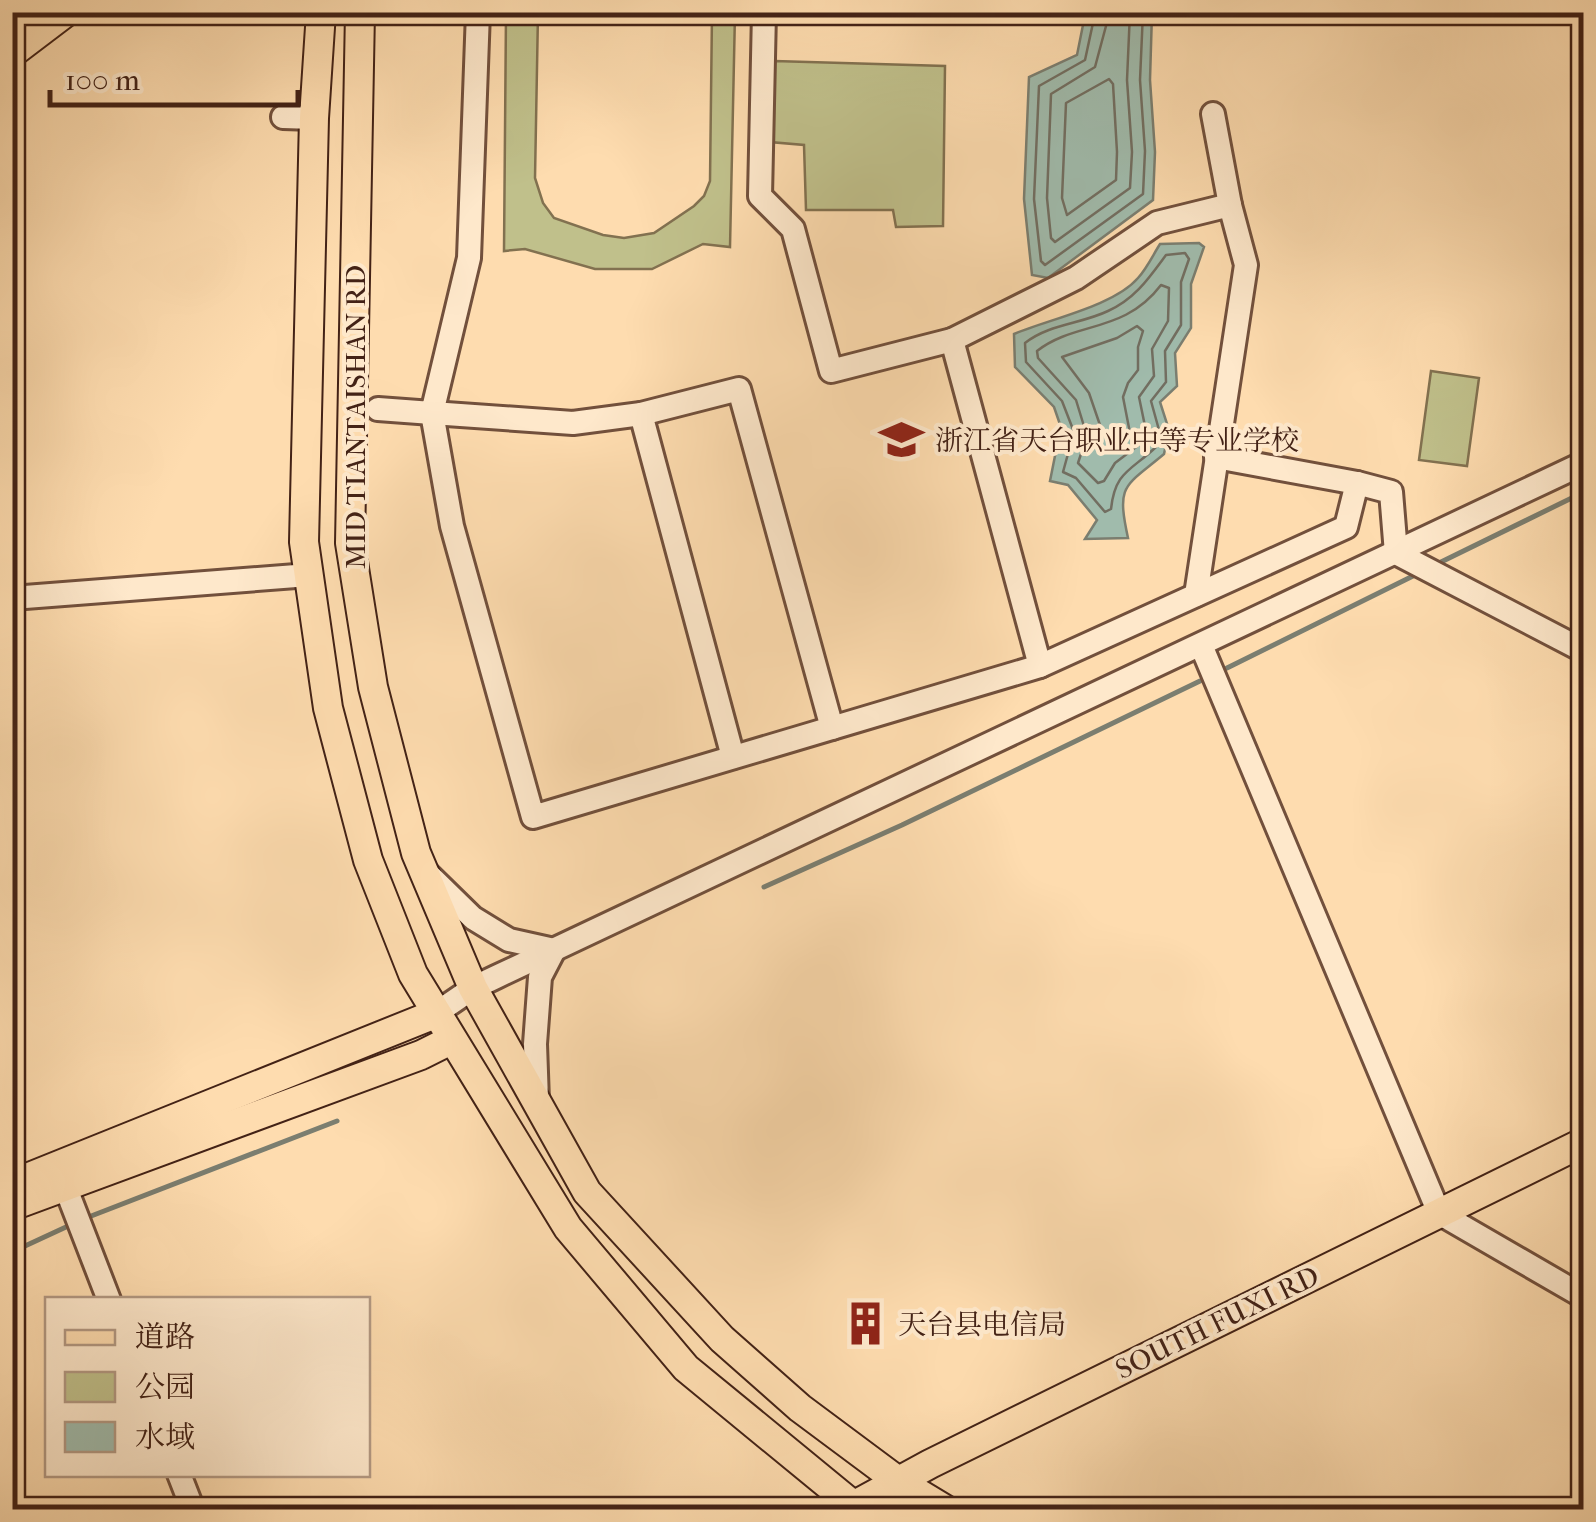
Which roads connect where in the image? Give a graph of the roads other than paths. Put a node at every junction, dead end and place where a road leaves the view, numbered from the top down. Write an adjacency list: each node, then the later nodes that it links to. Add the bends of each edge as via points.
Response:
1 (32, 12): 7 (main road)
2 (66, 12): 8 (main road)
3 (321, 12): 11 (main road, MID TIANTAISHAN RD)
4 (360, 12): 29 (main road, MID TIANTAISHAN RD, via 368,249 350,543 373,687)
5 (478, 12): 15 (street, via 469,258)
6 (764, 12): 13 (street, via 760,196 793,229 830,371)
7 (12, 28)
8 (12, 53)
9 (1213, 114): 12 (street)
10 (283, 117): 11 (street)
11 (314, 118): 21 (main road, MID TIANTAISHAN RD, via 304,542)
12 (1230, 205): 13 (street, via 1157,223 1076,278); 17 (street, via 1246,265)
13 (952, 340): 26 (street)
14 (378, 409): 15 (street)
15 (432, 413): 16 (street, via 572,422); 28 (street, via 452,526 532,817)
16 (641, 414): 27 (street, via 739,389); 28 (street)
17 (1216, 457): 19 (street); 22 (street)
18 (1584, 463): 20 (street)
19 (1358, 482): 20 (street, via 1391,492); 22 (street, via 1346,527)
20 (1396, 553): 24 (street); 25 (street)
21 (309, 574): 23 (street); 32 (main road, MID TIANTAISHAN RD, via 328,708 368,860 412,974)
22 (1196, 595): 26 (street)
23 (12, 598)
24 (1201, 645): 30 (street); 39 (street)
25 (1584, 651)
26 (1040, 666): 27 (street)
27 (832, 728): 28 (street)
28 (733, 758)
29 (422, 868): 30 (street, via 485,926 509,940); 31 (main road, MID TIANTAISHAN RD)
30 (554, 950): 31 (street); 34 (street, via 540,977)
31 (473, 988): 32 (street); 34 (main road, MID TIANTAISHAN RD)
32 (435, 1014): 33 (main road, MID TIANTAISHAN RD); 36 (main road)
33 (451, 1040): 37 (main road); 44 (main road, MID TIANTAISHAN RD, via 568,1228 686,1368)
34 (537, 1101): 43 (main road, MID TIANTAISHAN RD, via 587,1192 722,1339)
35 (1584, 1142): 39 (main road, SOUTH FUXI RD)
36 (12, 1184)
37 (64, 1186): 38 (main road); 41 (street)
38 (12, 1206)
39 (1439, 1213): 40 (street); 43 (main road, SOUTH FUXI RD)
40 (1584, 1296)
41 (109, 1297)
42 (180, 1477): 45 (street)
43 (898, 1482): 44 (main road, SOUTH FUXI RD); 46 (main road, MID TIANTAISHAN RD)
44 (856, 1508)
45 (193, 1510)
46 (946, 1510)

